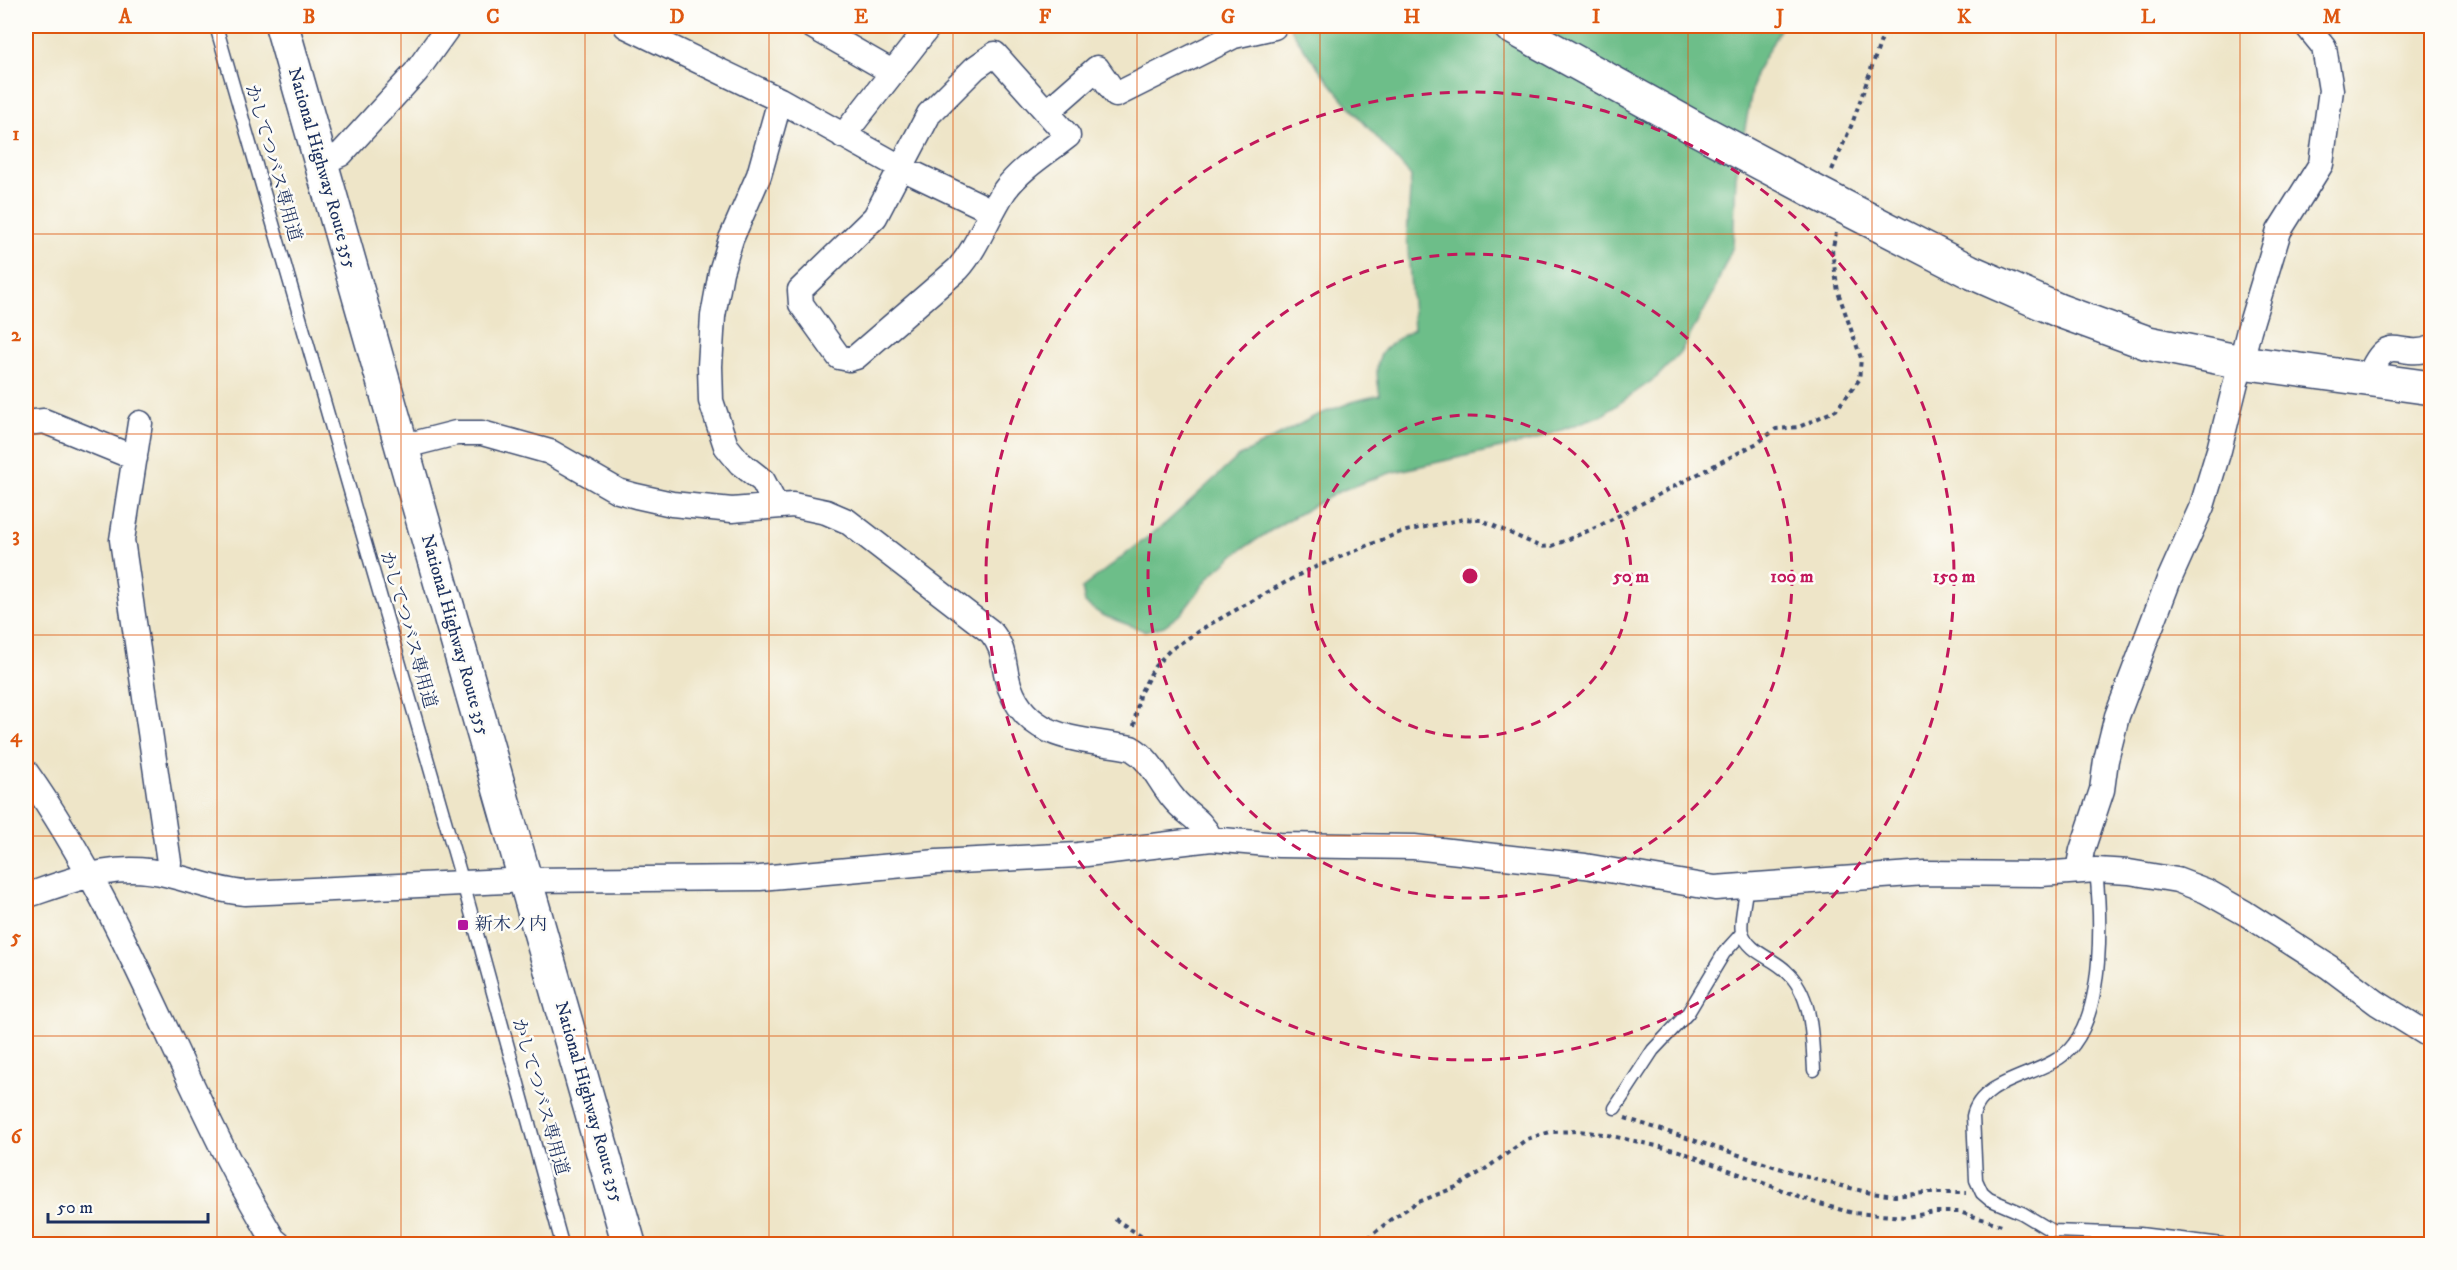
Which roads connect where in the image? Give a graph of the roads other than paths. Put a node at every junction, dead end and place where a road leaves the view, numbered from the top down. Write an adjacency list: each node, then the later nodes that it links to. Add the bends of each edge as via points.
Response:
1 (216, 26): 32 (lane, かしてつバス専用道)
2 (282, 26): 14 (main road, National Highway Route 355)
3 (448, 26): 14 (street, via 416,72 341,154)
4 (626, 26): 11 (street)
5 (812, 26): 10 (street)
6 (929, 26): 10 (street)
7 (1510, 26): 18 (main road, via 1693,128 1969,271 2148,344)
8 (2307, 26): 18 (street, via 2324,47 2331,90 2321,165 2279,231)
9 (1274, 27): 12 (street, via 1234,36 1116,95 1097,68)
10 (892, 72): 13 (street)
11 (780, 100): 13 (street); 25 (street, via 759,175 721,272 710,366 711,401 726,446 763,481)
12 (1048, 111): 15 (street, via 995,54 928,114); 16 (street, via 1068,136 1018,176)
13 (843, 136): 15 (street)
14 (321, 163): 23 (main road, National Highway Route 355)
15 (902, 168): 16 (street); 16 (street, via 875,218 800,290 801,304 839,357 855,357 958,269)
16 (992, 211)
17 (2432, 348): 19 (street, via 2383,351)
18 (2241, 362): 19 (main road); 28 (street, via 2202,506 2168,582 2117,716 2102,790 2082,850)
19 (2368, 379): 20 (main road)
20 (2432, 388)
21 (26, 423): 24 (street, via 44,421)
22 (140, 423): 24 (street)
23 (401, 447): 25 (street, via 456,433 482,433 550,452 618,492 672,504 732,510); 31 (main road, National Highway Route 355)
24 (135, 458): 30 (street, via 122,540)
25 (776, 506): 27 (street, via 810,507 847,521 991,632 1004,655 1014,698 1029,718 1042,729 1131,748 1149,762 1174,800 1195,816)
26 (26, 772): 29 (street, via 66,831)
27 (1210, 839): 31 (street, via 1078,855 937,862 760,878); 33 (street, via 1279,845 1414,847 1585,867 1715,888)
28 (2087, 870): 33 (street, via 2041,874 1925,873); 36 (street, via 2177,880 2206,891); 42 (lane, via 2100,912 2092,1004 2075,1044 2066,1053 1995,1088 1975,1107 1976,1180 1989,1199 2052,1231 2140,1234)
29 (89, 874): 30 (street, via 125,869); 34 (street); 39 (street, via 146,982 229,1160)
30 (168, 874): 32 (street, via 215,889 245,893)
31 (526, 880): 32 (street); 41 (main road, National Highway Route 355)
32 (463, 883): 40 (lane, かしてつバス専用道)
33 (1746, 887): 35 (lane)
34 (26, 896)
35 (1742, 933): 37 (lane, via 1752,949 1785,969 1798,985 1810,1020); 38 (lane, via 1724,952 1688,1013 1653,1050)
36 (2432, 1037)
37 (1815, 1070)
38 (1615, 1108)
39 (279, 1245)
40 (562, 1245)
41 (629, 1245)
42 (2222, 1245)

